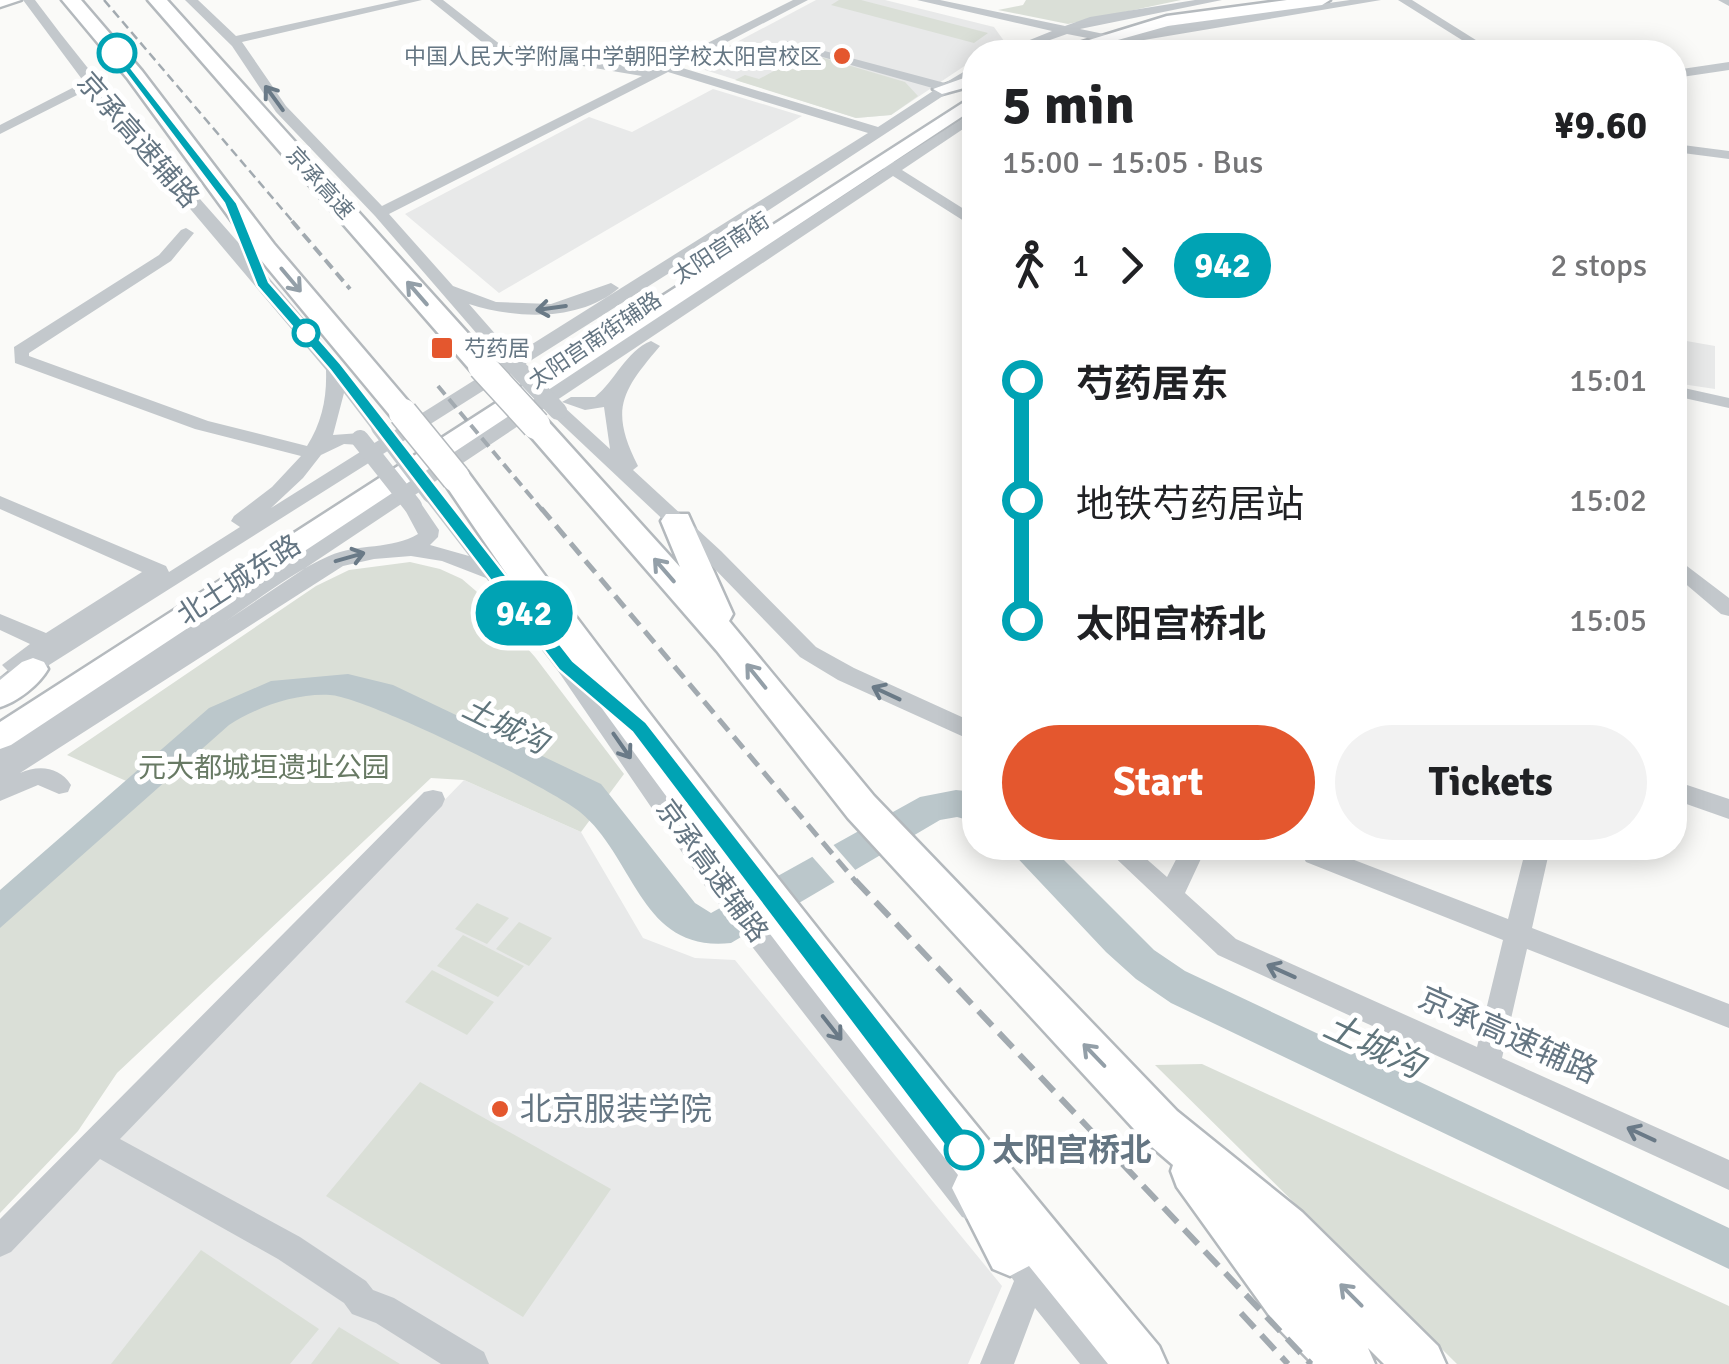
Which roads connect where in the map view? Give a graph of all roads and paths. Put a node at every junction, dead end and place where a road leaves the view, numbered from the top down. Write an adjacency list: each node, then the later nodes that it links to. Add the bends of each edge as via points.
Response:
1 (13, 0): 15 (main road)
2 (29, 0): 31 (street, 京承高速辅路)
3 (71, 0): 43 (highway)
4 (157, 0): 42 (highway, 京承高速)
5 (192, 0): 19 (street)
6 (416, 0): 19 (street)
7 (436, 0): 28 (street, via 497,48)
8 (802, 0): 28 (street)
9 (924, 0): 16 (street)
10 (1216, 0): 16 (street)
11 (1268, 0): 17 (main road)
12 (1322, 0): 18 (main road, via 1167,21)
13 (1376, 0): 24 (street)
14 (1404, 0): 25 (street)
15 (0, 2)
16 (1058, 30): 17 (street); 20 (street)
17 (1079, 33): 18 (street); 21 (main road)
18 (1100, 38): 22 (main road); 23 (street)
19 (234, 40): 45 (street, one-way to 19, via 281,109)
20 (1034, 40)
21 (1061, 40)
22 (1094, 40)
23 (1110, 40)
24 (1128, 40)
25 (1469, 40)
26 (791, 44): 33 (street)
27 (1729, 66): 29 (street)
28 (661, 71): 38 (street); 45 (street)
29 (1687, 72)
30 (962, 76): 33 (street)
31 (90, 84): 37 (street); 50 (street, 京承高速辅路)
32 (962, 85): 33 (main road)
33 (944, 88): 38 (street, 太阳宫南街辅路)
34 (962, 91): 61 (main road, 太阳宫南街)
35 (962, 110): 41 (main road, 太阳宫南街)
36 (962, 122): 41 (street, 太阳宫南街辅路)
37 (0, 130)
38 (878, 132): 44 (street, 太阳宫南街辅路)
39 (1687, 150): 40 (street)
40 (1729, 155)
41 (888, 165): 46 (street); 47 (street, 太阳宫南街辅路); 61 (main road, 太阳宫南街)
42 (334, 198): 49 (street); 55 (highway, 京承高速, one-way to 42)
43 (231, 203): 50 (street); 62 (highway, one-way to 62)
44 (764, 206): 52 (street, one-way to 52, via 582,303); 61 (street, 太阳宫南街辅路)
45 (380, 213): 49 (street)
46 (962, 214)
47 (800, 230): 57 (street, via 771,261 630,364); 61 (street, 太阳宫南街辅路)
48 (186, 233): 54 (street, via 165,258)
49 (410, 248): 51 (street)
50 (262, 283): 56 (street, 京承高速辅路)
51 (446, 288): 52 (street); 55 (street)
52 (510, 311): 55 (street, via 496,321)
53 (0, 344): 54 (street)
54 (20, 351): 63 (street, via 21,360 173,414)
55 (500, 355): 60 (highway, 京承高速, bridge); 60 (street)
56 (335, 367): 62 (street, 京承高速辅路); 63 (street, via 333,416)
57 (615, 387): 60 (street, via 598,404); 64 (street, via 614,443)
58 (1687, 394): 59 (street)
59 (1729, 403)
60 (555, 413): 64 (street); 74 (highway, 京承高速, one-way to 60)
61 (473, 418): 75 (street); 79 (street); 81 (main road, 北土城东路); 84 (main road, 北土城东路)
62 (391, 420): 65 (highway, bridge)
63 (313, 452): 65 (street, 京承高速辅路, bridge, via 340,438 360,439); 69 (street, via 262,506)
64 (640, 486): 67 (street)
65 (433, 492): 68 (street, via 428,536); 71 (street, 京承高速辅路); 82 (highway)
66 (0, 502): 69 (street)
67 (676, 521): 74 (highway); 83 (street, one-way to 67, via 808,652)
68 (408, 549): 71 (street, via 460,558); 85 (street, one-way to 68, via 312,572 361,553)
69 (158, 571): 75 (street)
70 (1687, 574): 72 (street)
71 (496, 580): 76 (street, 京承高速辅路)
72 (1729, 609)
73 (0, 621): 75 (street)
74 (729, 642): 104 (highway, one-way to 74, via 861,807)
75 (39, 655): 77 (street); 78 (street); 80 (main road)
76 (566, 666): 82 (highway); 97 (street, 京承高速辅路, one-way to 97)
77 (0, 674)
78 (0, 688)
79 (105, 690): 85 (street); 86 (street)
80 (0, 696)
81 (0, 713)
82 (639, 727): 97 (highway)
83 (962, 728)
84 (0, 737)
85 (62, 737): 87 (street)
86 (0, 753)
87 (0, 774)
88 (59, 784): 89 (street, via 39,776)
89 (0, 792)
90 (1687, 794): 92 (street)
91 (433, 799): 105 (street)
92 (1729, 809)
93 (1131, 860): 98 (street, 京承高速辅路)
94 (1188, 860): 98 (street)
95 (1328, 860): 99 (street)
96 (1535, 860): 99 (street)
97 (728, 870): 100 (highway)
98 (1171, 896): 102 (street, 京承高速辅路, one-way to 98, via 1226,947)
99 (1518, 933): 101 (street); 102 (street)
100 (786, 944): 103 (highway); 108 (street, 京承高速辅路, one-way to 108)
101 (1729, 1016)
102 (1487, 1063): 106 (street, 京承高速辅路, one-way to 102)
103 (940, 1122): 108 (highway); 112 (highway)
104 (1161, 1126): 113 (highway, via 1297,1312); 114 (highway, one-way to 104, via 1285,1229)
105 (96, 1140): 107 (street); 109 (street, via 289,1248 363,1303)
106 (1729, 1175)
107 (0, 1241)
108 (1021, 1265): 110 (street); 111 (street, 京承高速辅路)
109 (472, 1364)
110 (997, 1364)
111 (1101, 1364)
112 (1142, 1364)
113 (1349, 1364)
114 (1420, 1364)

